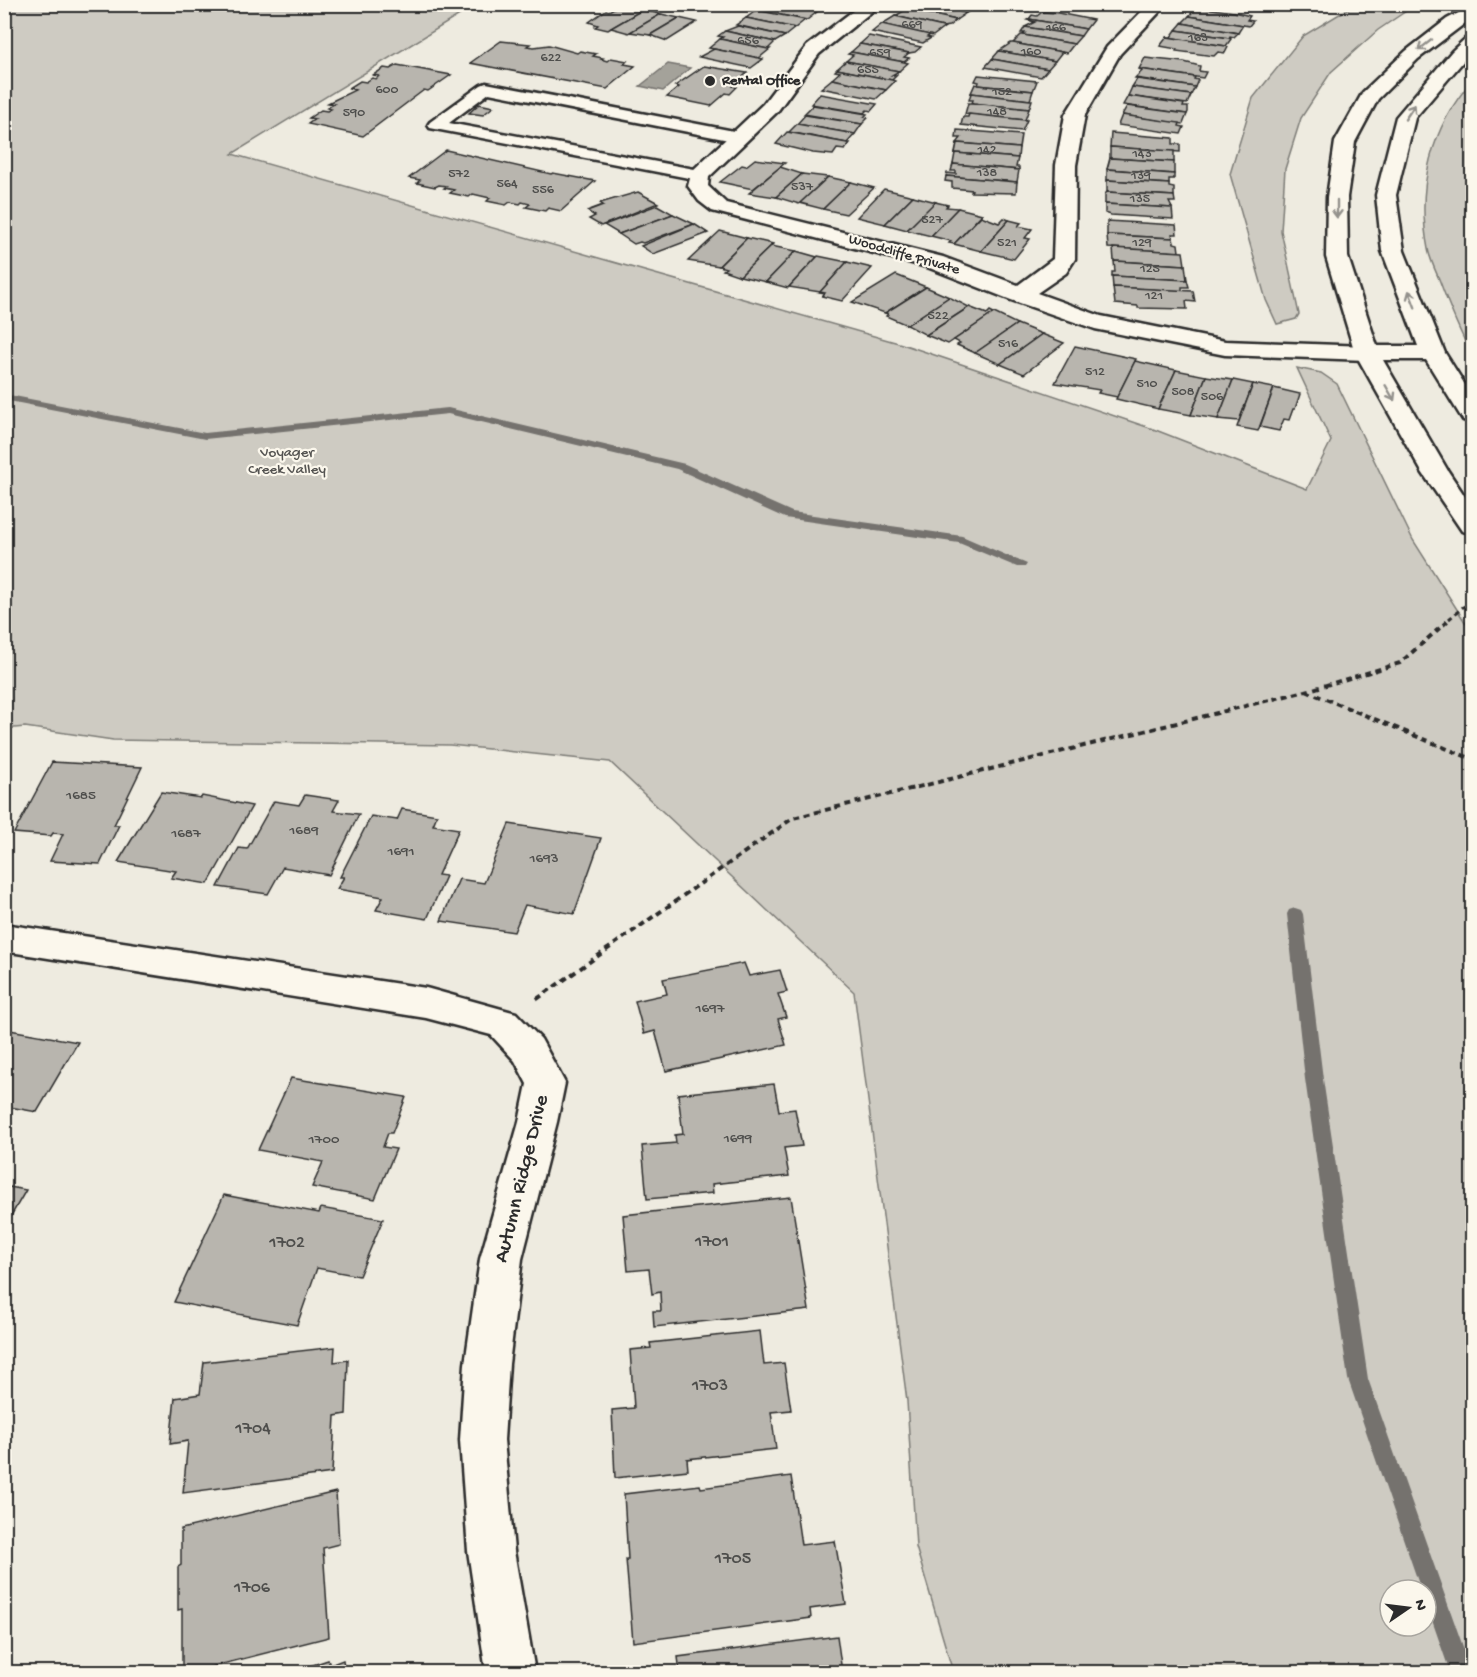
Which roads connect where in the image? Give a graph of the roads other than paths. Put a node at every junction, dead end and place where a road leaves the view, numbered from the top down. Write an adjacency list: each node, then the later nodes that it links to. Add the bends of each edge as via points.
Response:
1 (873, 4): 5 (street, via 813,50 780,97)
2 (1159, 4): 7 (street, via 1113,51 1082,101 1066,165 1064,259 1058,268)
3 (1473, 11): 8 (street, one-way to 8, via 1412,55 1370,96 1345,142 1337,197 1337,257)
4 (1473, 42): 9 (street, one-way to 4, via 1394,251 1386,195 1406,117)
5 (739, 137): 6 (street); 6 (lane, via 486,88 435,125)
6 (699, 175): 7 (street, Woodcliffe Private, via 698,186 719,207 897,251)
7 (1019, 295): 8 (street, Woodcliffe Private, via 1095,322 1225,348)
8 (1367, 353): 9 (street, Woodcliffe Private); 11 (street, one-way to 11, via 1435,472)
9 (1433, 353): 10 (street)
10 (1473, 415)
11 (1473, 525)
12 (4, 937): 13 (street, Autumn Ridge Drive, via 426,1003 503,1023 528,1050 546,1083 501,1259 482,1440 491,1551)
13 (511, 1672)

